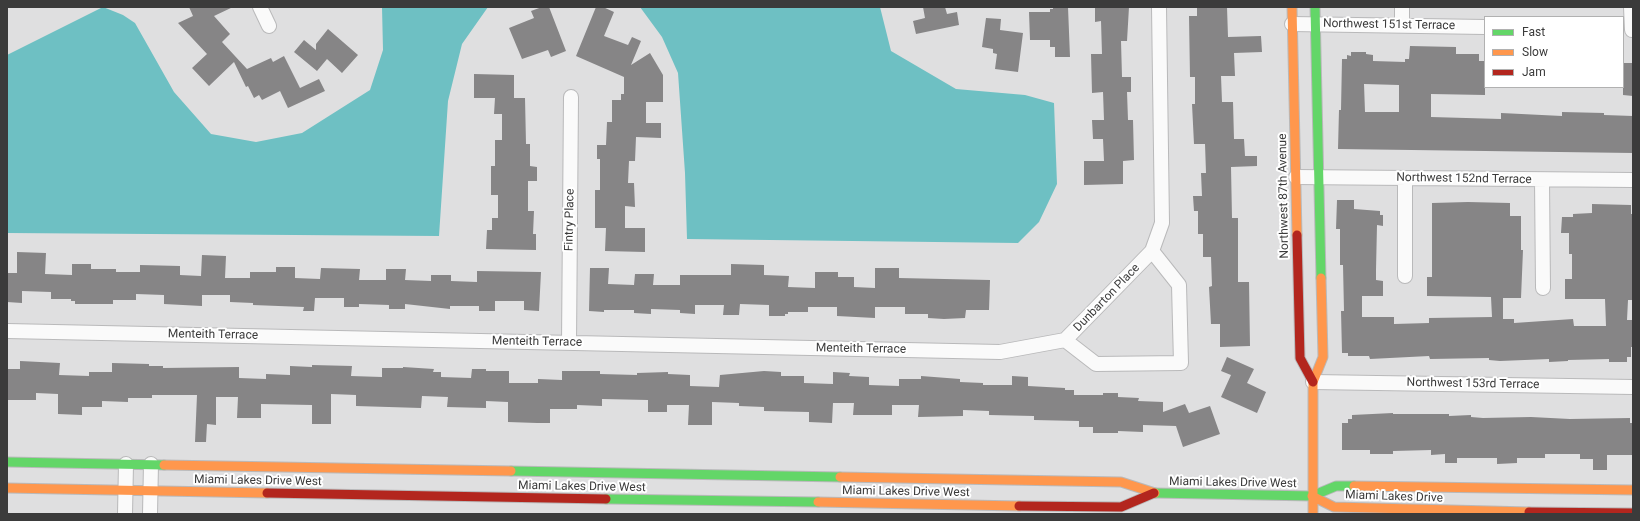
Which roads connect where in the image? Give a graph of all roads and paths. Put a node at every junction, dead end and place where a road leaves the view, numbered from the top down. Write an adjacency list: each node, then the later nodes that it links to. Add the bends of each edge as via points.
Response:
1 (260, 7): 10 (street)
2 (1159, 7): 19 (street, Dunbarton Place, via 1162,223)
3 (1292, 7): 7 (main road, Northwest 87th Avenue)
4 (1315, 7): 8 (main road, Northwest 87th Avenue)
5 (1402, 7): 9 (street)
6 (1632, 7): 12 (street)
7 (1292, 24): 8 (street, Northwest 151st Terrace); 14 (main road, Northwest 87th Avenue)
8 (1316, 24): 9 (street, Northwest 151st Terrace); 15 (main road, Northwest 87th Avenue)
9 (1402, 25): 11 (street, Northwest 151st Terrace)
10 (269, 26)
11 (1484, 27)
12 (1629, 30)
13 (571, 97): 24 (street, Fintry Place)
14 (1296, 177): 15 (street, Northwest 152nd Terrace); 25 (main road, Northwest 87th Avenue, via 1300,358)
15 (1319, 177): 16 (street, Northwest 152nd Terrace); 25 (main road, Northwest 87th Avenue, via 1323,357)
16 (1405, 178): 17 (street, Northwest 152nd Terrace); 20 (street)
17 (1542, 180): 18 (street, Northwest 152nd Terrace); 21 (street)
18 (1633, 180)
19 (1152, 251): 23 (street, Dunbarton Place); 23 (street, Dunbarton Place, via 1180,285 1181,363 1096,364)
20 (1405, 276)
21 (1543, 288)
22 (7, 331): 24 (street, Menteith Terrace)
23 (1065, 340): 24 (street, Menteith Terrace, via 1000,352)
24 (568, 343)
25 (1313, 382): 26 (street, Northwest 153rd Terrace); 35 (main road, Northwest 87th Avenue)
26 (1633, 387)
27 (7, 462): 28 (main road, Miami Lakes Drive West)
28 (126, 464): 29 (main road, Miami Lakes Drive West); 31 (street)
29 (151, 464): 32 (street); 34 (main road, Miami Lakes Drive West, via 1121,482)
30 (7, 488): 31 (main road, Miami Lakes Drive West)
31 (126, 490): 32 (main road, Miami Lakes Drive West); 37 (street)
32 (150, 490): 34 (main road, Miami Lakes Drive West, via 1074,507 1121,507); 38 (street)
33 (1633, 490): 35 (main road, Miami Lakes Drive, via 1336,486)
34 (1154, 493): 35 (main road, Miami Lakes Drive West)
35 (1312, 496): 36 (main road, Miami Lakes Drive, via 1334,507 1480,512); 39 (main road, Northwest 87th Avenue)
36 (1633, 513)
37 (125, 514)
38 (150, 514)
39 (1313, 514)

